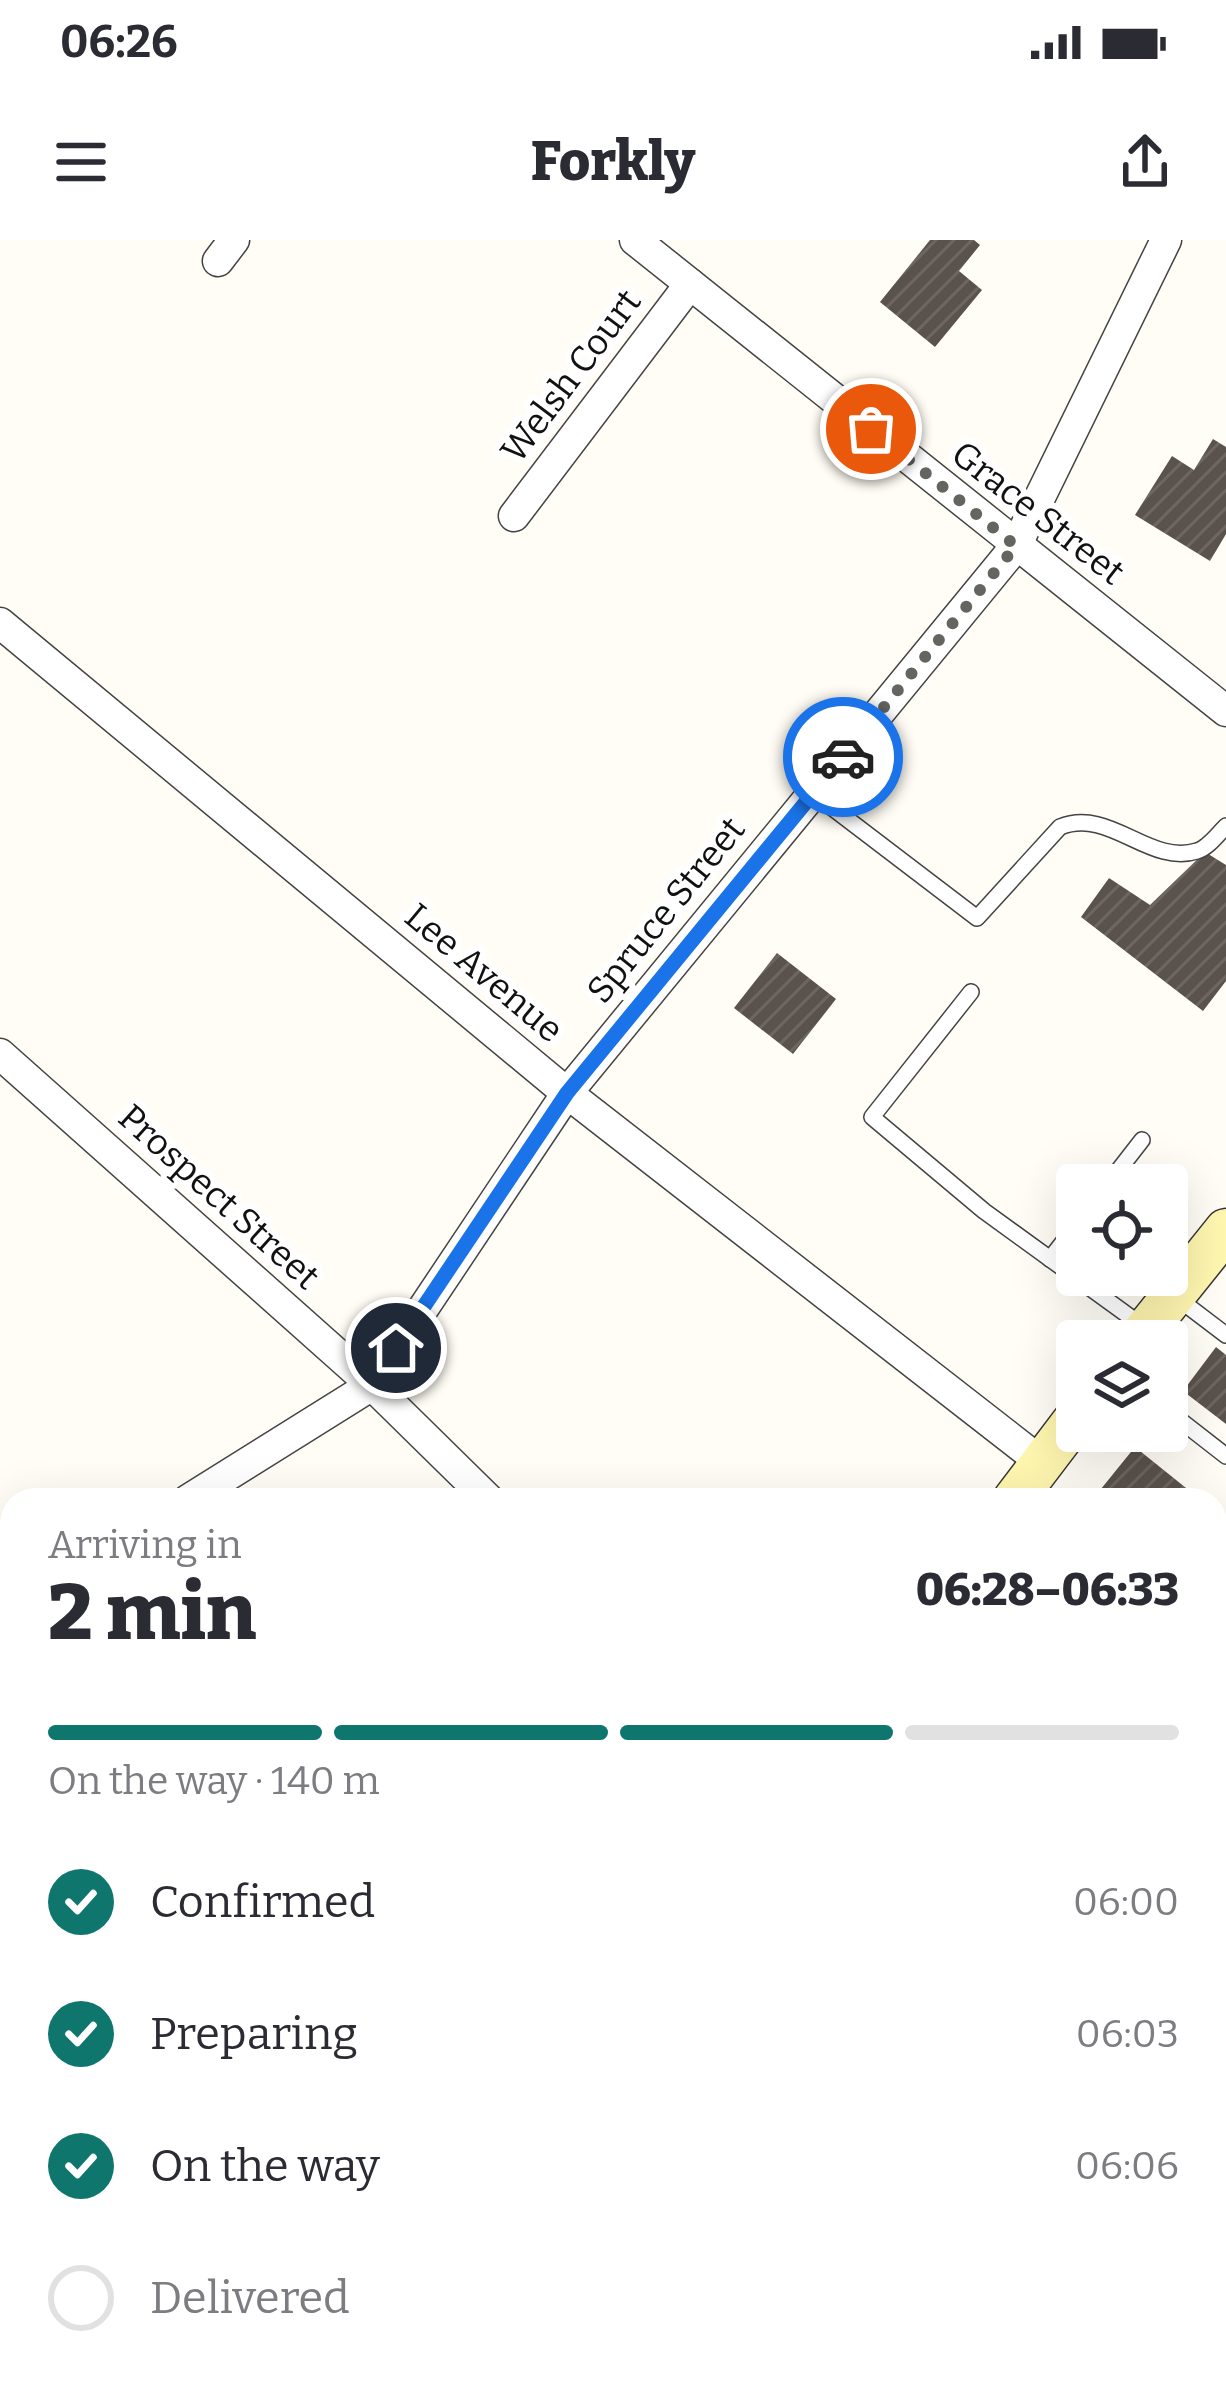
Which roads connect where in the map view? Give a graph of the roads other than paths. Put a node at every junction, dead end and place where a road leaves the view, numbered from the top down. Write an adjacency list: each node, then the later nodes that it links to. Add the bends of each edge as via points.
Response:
1 (635, 240): 3 (street, Grace Street)
2 (1166, 240): 5 (street, Spruce Street)
3 (690, 284): 4 (street, Welsh Court); 5 (street, Grace Street)
4 (514, 516)
5 (1016, 546): 7 (street, Grace Street); 8 (street, Spruce Street)
6 (0, 623): 12 (street, Lee Avenue)
7 (1226, 711)
8 (813, 793): 9 (lane, via 977,918 1060,826 1091,822 1172,856 1202,850); 12 (street, Spruce Street)
9 (1226, 826)
10 (971, 992): 17 (lane, via 872,1117)
11 (0, 1054): 24 (street, Prospect Street)
12 (567, 1093): 24 (street, Spruce Street); 28 (street, Lee Avenue)
13 (1142, 1139): 14 (lane)
14 (1123, 1164)
15 (1222, 1245): 18 (main road)
16 (1056, 1251): 17 (lane)
17 (1050, 1259): 21 (lane)
18 (1188, 1280)
19 (1173, 1296): 22 (main road)
20 (1175, 1296): 23 (lane)
21 (1124, 1320)
22 (1154, 1320)
23 (1226, 1335)
24 (372, 1385): 29 (street, Spruce Street); 30 (street, Prospect Street)
25 (1188, 1426): 27 (lane)
26 (1056, 1443): 28 (main road)
27 (1226, 1456)
28 (1041, 1462): 31 (main road)
29 (207, 1488)
30 (477, 1488)
31 (1023, 1488)

